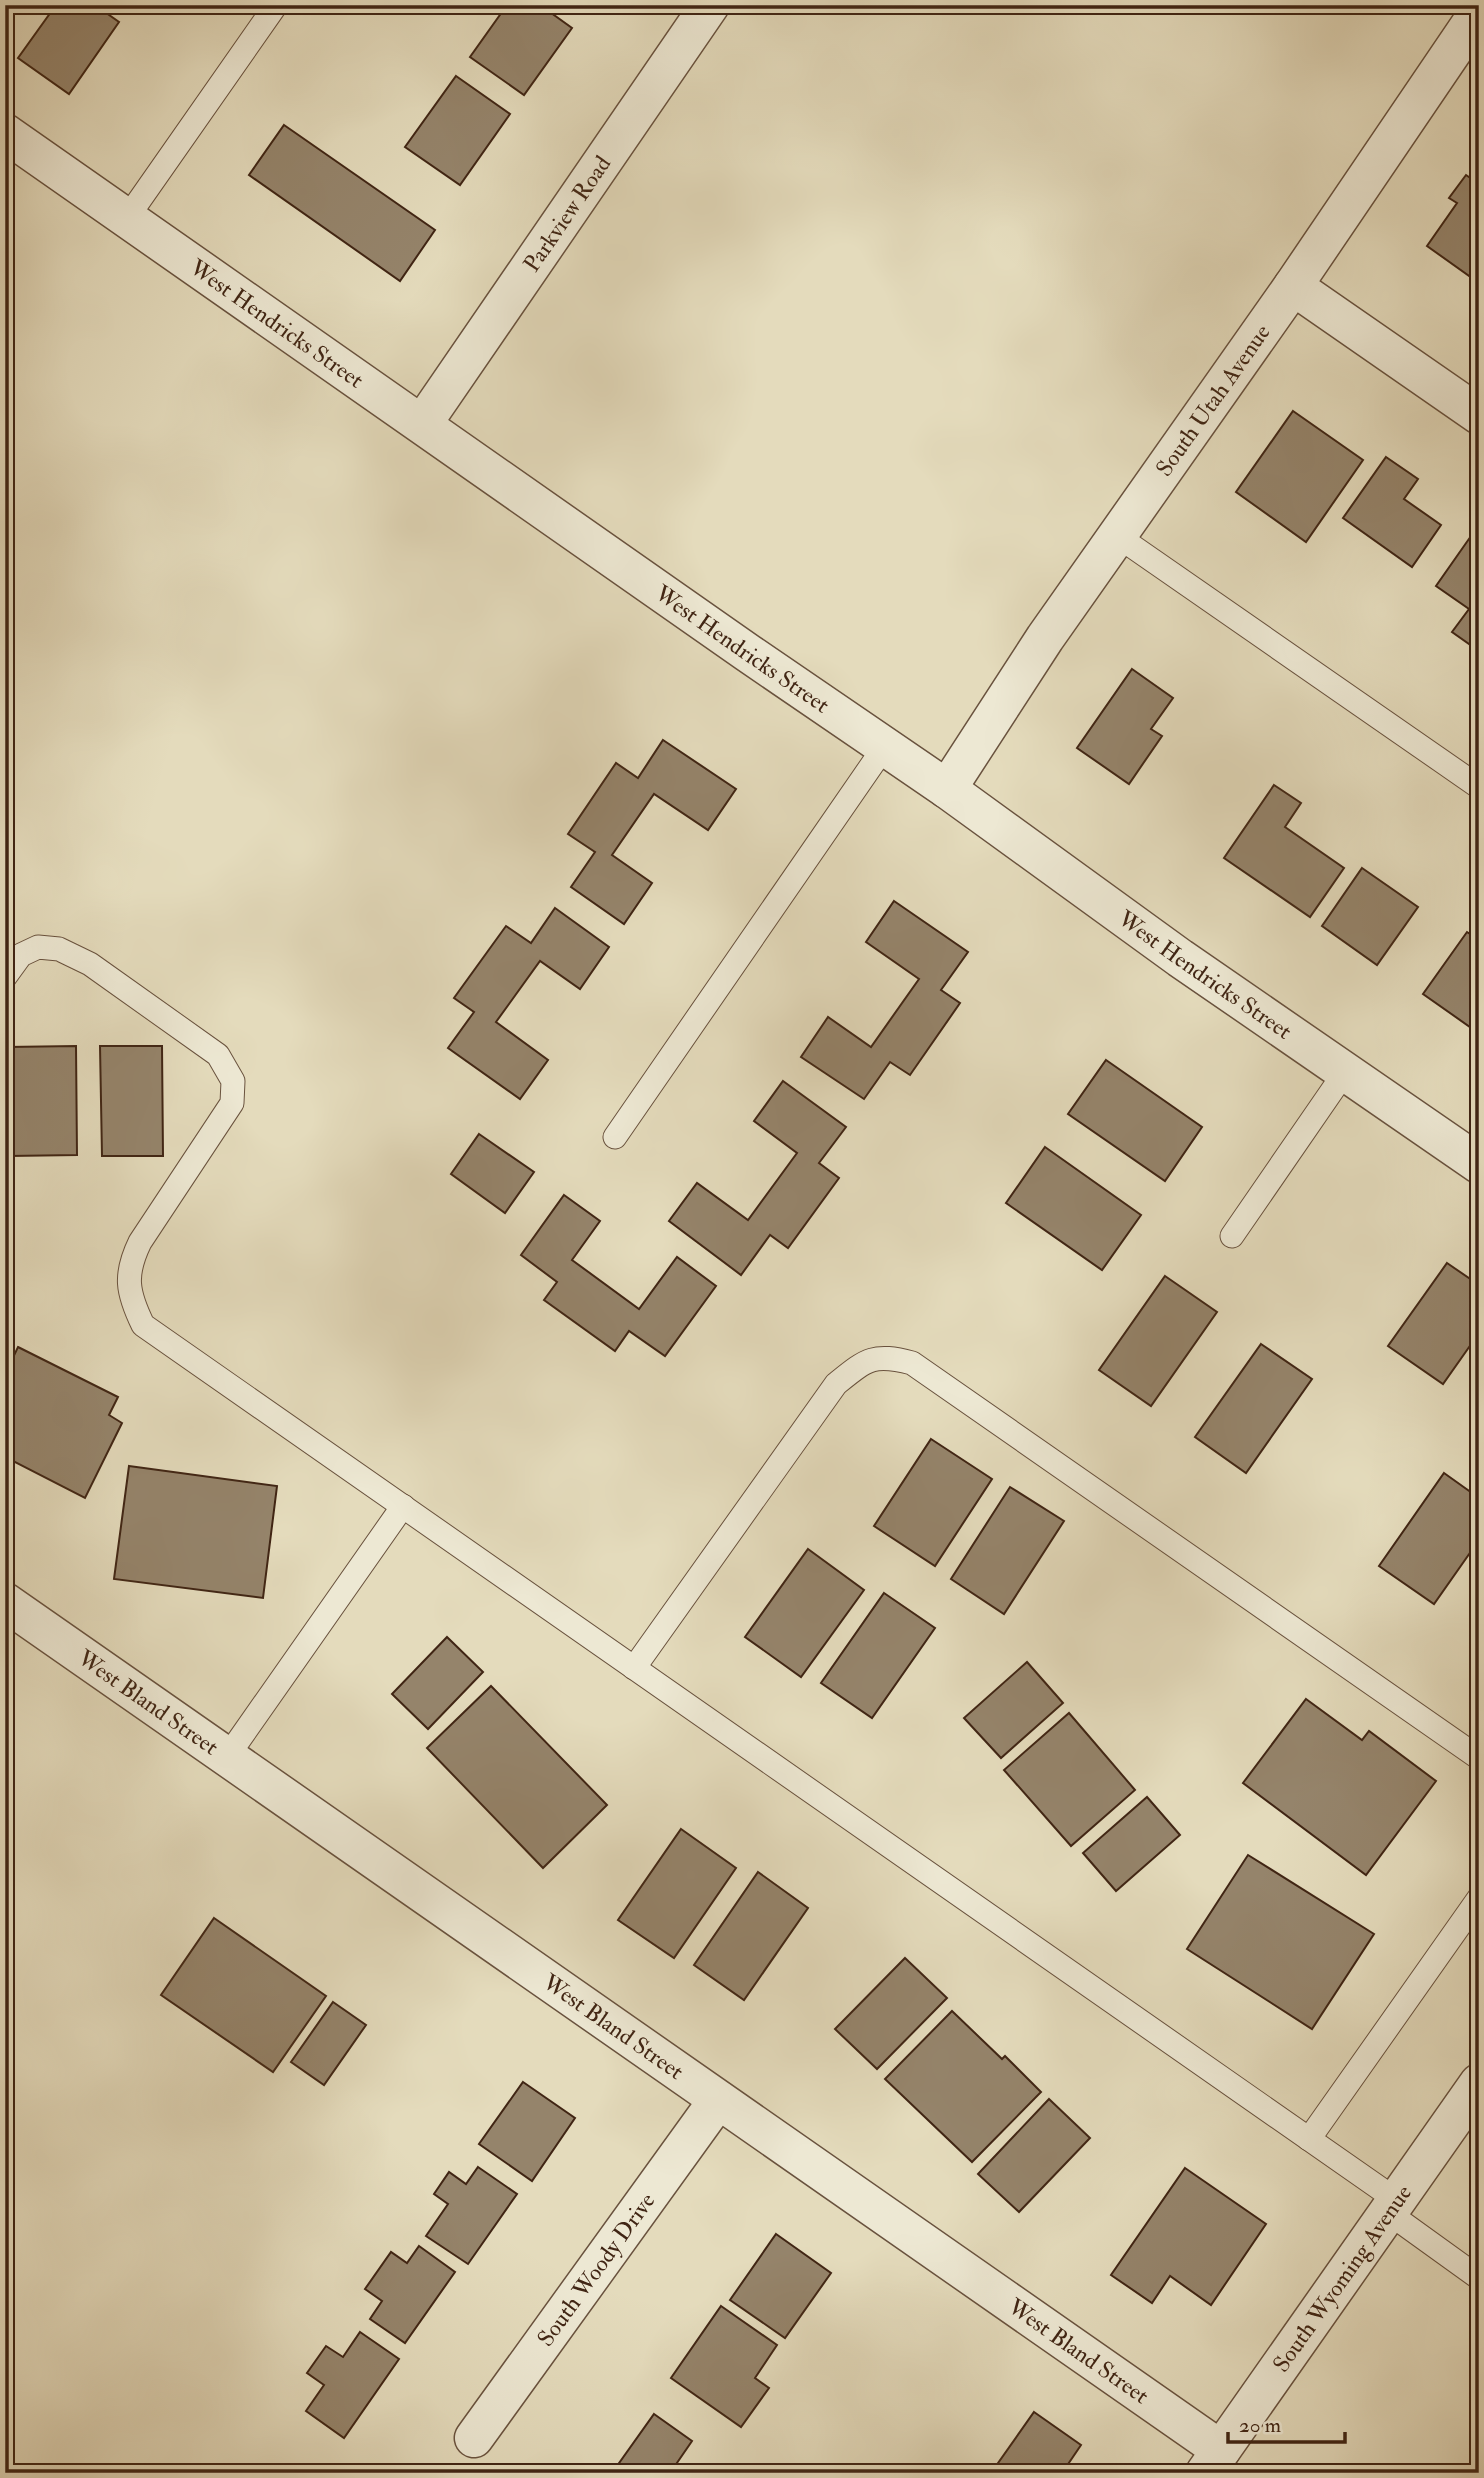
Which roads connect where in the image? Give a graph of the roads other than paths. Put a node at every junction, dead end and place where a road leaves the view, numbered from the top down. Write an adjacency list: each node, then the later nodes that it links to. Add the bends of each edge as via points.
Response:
1 (276, 5): 5 (lane)
2 (710, 5): 8 (street, Parkview Road)
3 (1473, 34): 6 (street, South Utah Avenue)
4 (5, 133): 5 (street, West Hendricks Street)
5 (127, 218): 8 (street, West Hendricks Street)
6 (1293, 286): 7 (street); 9 (street, South Utah Avenue)
7 (1479, 415)
8 (423, 423): 10 (street, West Hendricks Street)
9 (1116, 536): 11 (lane); 12 (street, South Utah Avenue)
10 (884, 746): 12 (street, West Hendricks Street); 15 (lane)
11 (1479, 787)
12 (947, 789): 14 (street, West Hendricks Street)
13 (5, 977): 18 (lane, via 21,955 38,947 59,949 90,964 218,1055 233,1081 232,1103 140,1242 129,1264 130,1297 143,1325)
14 (1345, 1072): 16 (street, West Hendricks Street); 17 (lane)
15 (615, 1137)
16 (1479, 1164)
17 (1232, 1236)
18 (403, 1506): 20 (lane); 21 (lane)
19 (5, 1602): 21 (street, West Bland Street)
20 (634, 1668): 22 (lane, via 836,1384 857,1367 883,1356 912,1363); 26 (lane)
21 (227, 1757): 25 (street, West Bland Street)
22 (1479, 1758)
23 (1479, 1898): 26 (lane)
24 (1479, 2083): 27 (street, South Wyoming Avenue)
25 (718, 2099): 29 (street, South Woody Drive); 30 (street, West Bland Street)
26 (1310, 2139): 27 (lane)
27 (1390, 2205): 28 (lane); 30 (street, South Wyoming Avenue)
28 (1479, 2278)
29 (474, 2438)
30 (1213, 2461)

